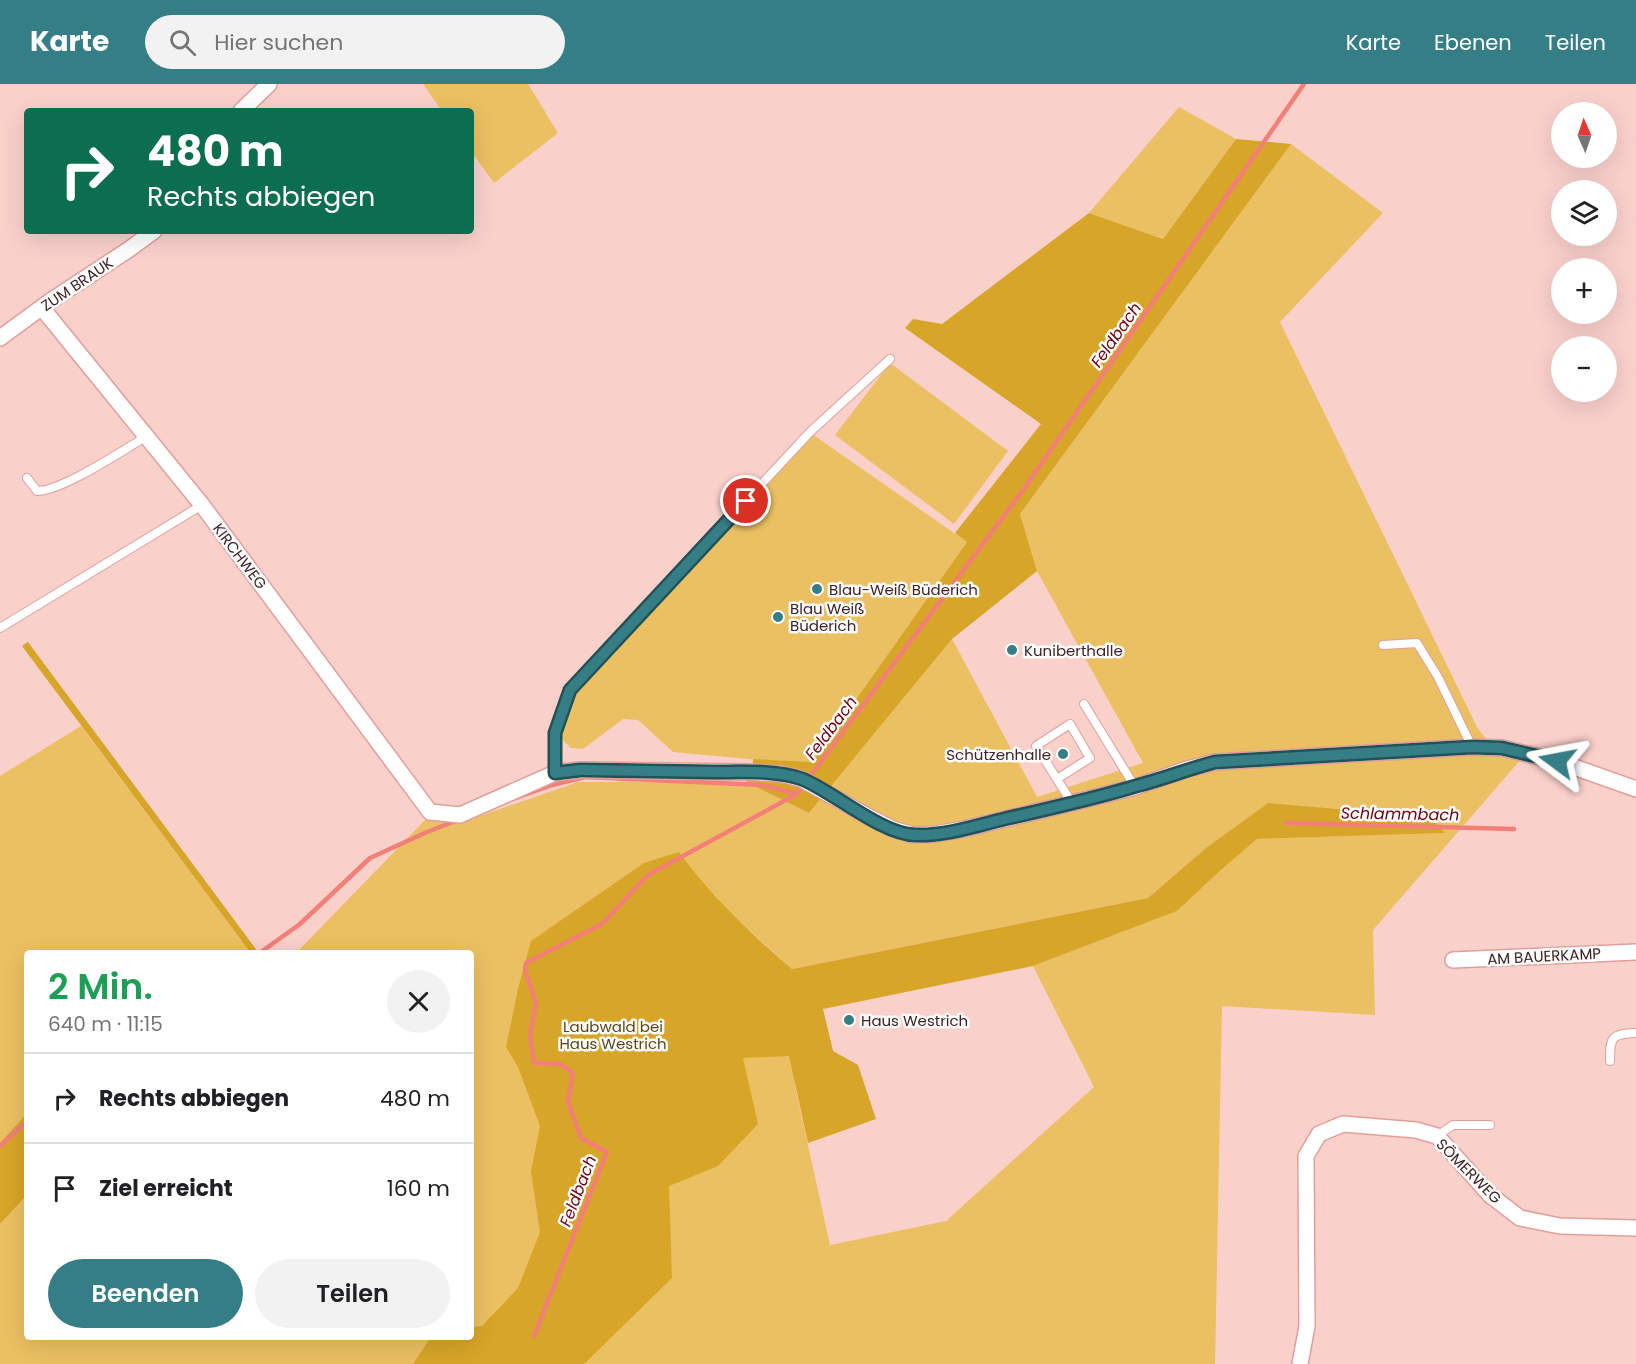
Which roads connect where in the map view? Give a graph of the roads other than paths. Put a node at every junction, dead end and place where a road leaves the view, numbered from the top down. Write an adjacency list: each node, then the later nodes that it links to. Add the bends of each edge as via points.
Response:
1 (269, 84): 2 (street)
2 (244, 108)
3 (150, 234): 4 (street, ZUM BRAUK)
4 (42, 308): 5 (street, ZUM BRAUK); 7 (street, KIRCHWEG)
5 (0, 338)
6 (890, 359): 14 (lane, via 810,432 570,690 555,733)
7 (144, 433): 8 (lane, via 140,441 45,491 37,491); 9 (street, KIRCHWEG)
8 (27, 478)
9 (202, 505): 10 (lane); 14 (street, KIRCHWEG, via 430,812 460,815)
10 (0, 628)
11 (1383, 645): 13 (lane, via 1417,643)
12 (1084, 704): 16 (lane)
13 (1472, 747): 16 (street, via 1215,762); 17 (street, via 1502,748 1557,761)
14 (555, 773): 18 (street, via 580,770 781,774 806,781 873,819 913,835 964,829)
15 (1057, 779): 15 (lane, via 1036,746 1070,724 1090,758); 18 (lane)
16 (1135, 787): 18 (street)
17 (1636, 789)
18 (1072, 803)
19 (1636, 952): 20 (street, AM BAUERKAMP)
20 (1453, 960)
21 (1636, 1033): 22 (lane, via 1614,1038)
22 (1610, 1061)
23 (1490, 1125): 24 (lane, via 1453,1125)
24 (1437, 1136): 25 (street, SÖMERWEG, via 1490,1195 1520,1218 1560,1226); 26 (street, SÖMERWEG, via 1416,1130 1343,1124 1319,1134 1306,1156 1307,1326)
25 (1636, 1228)
26 (1300, 1364)

